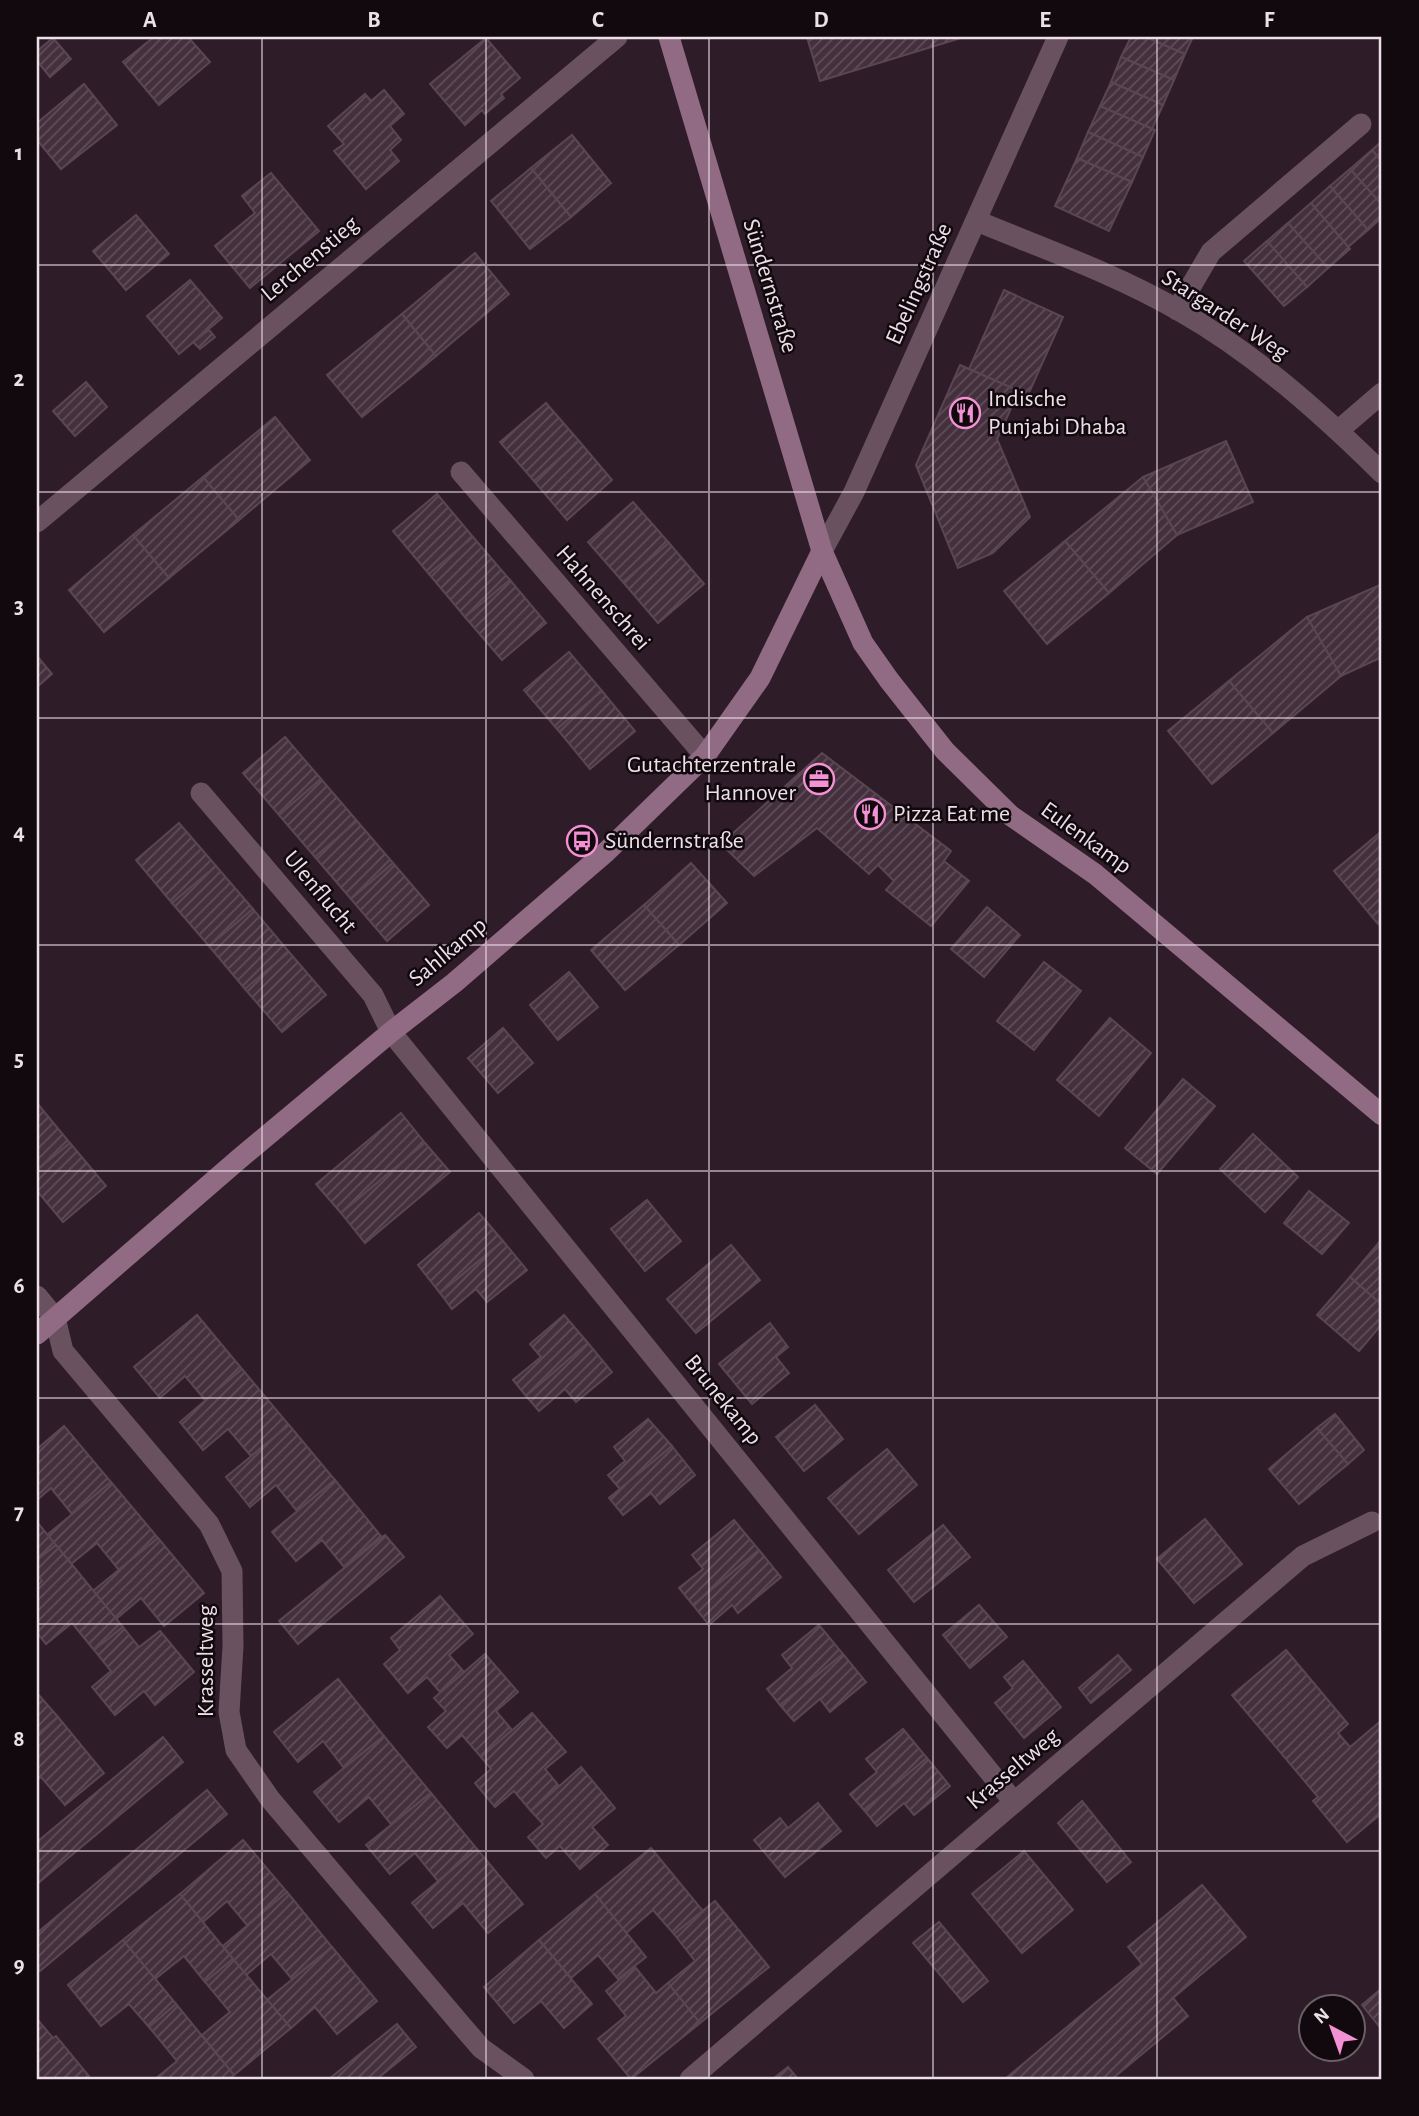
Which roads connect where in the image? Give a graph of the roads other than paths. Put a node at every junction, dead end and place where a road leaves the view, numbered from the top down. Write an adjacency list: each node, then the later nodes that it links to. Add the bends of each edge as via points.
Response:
1 (617, 37): 11 (street, Lerchenstieg)
2 (668, 37): 12 (street, Sündernstraße)
3 (1058, 37): 5 (street, Ebelingstraße)
4 (1361, 124): 6 (street, via 1211,252)
5 (976, 221): 6 (street, Stargarder Weg, via 1098,271); 12 (street, Ebelingstraße, via 854,492)
6 (1177, 310): 8 (street, Stargarder Weg, via 1259,363)
7 (1382, 393): 8 (street)
8 (1339, 430): 10 (street, Stargarder Weg)
9 (461, 472): 13 (street, Hahnenschrei)
10 (1382, 473)
11 (37, 522)
12 (822, 551): 13 (street, Sahlkamp, via 760,678); 16 (street, Eulenkamp, via 863,643 944,751 1010,815 1095,874)
13 (705, 756): 15 (street, Sahlkamp, via 596,861)
14 (201, 793): 15 (street, Ulenflucht, via 373,995)
15 (391, 1032): 18 (street, Sahlkamp); 21 (street, Brunekamp)
16 (1382, 1115)
17 (37, 1296): 18 (street)
18 (55, 1318): 19 (street, Sahlkamp); 22 (street, Krasseltweg, via 63,1351 209,1524 232,1571 229,1712 236,1750 270,1799 481,2048)
19 (37, 1334)
20 (1377, 1519): 21 (street, Krasseltweg, via 1303,1556)
21 (1014, 1802): 23 (street, Krasseltweg)
22 (524, 2079)
23 (690, 2079)

